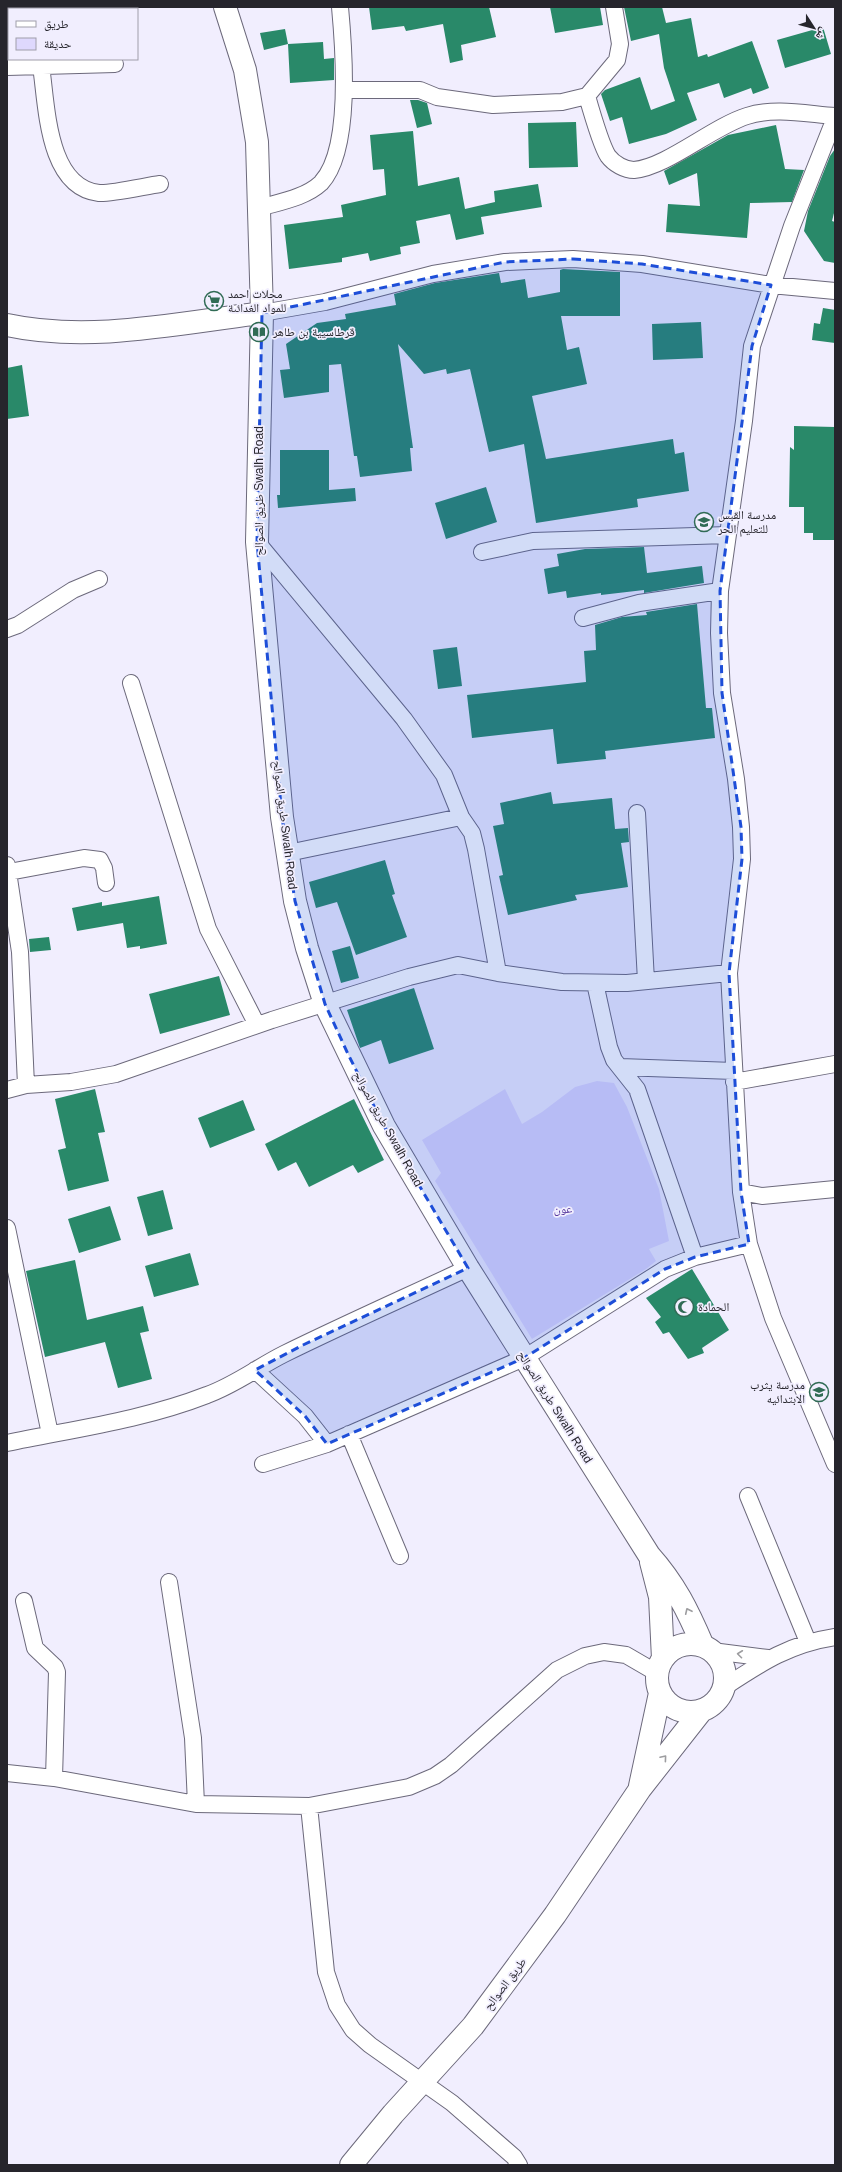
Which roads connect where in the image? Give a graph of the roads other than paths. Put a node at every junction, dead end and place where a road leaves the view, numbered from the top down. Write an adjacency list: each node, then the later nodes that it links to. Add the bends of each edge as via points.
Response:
1 (225, 7): 11 (street, طريق الصوالح Swalh Road, via 245,70 257,142)
2 (340, 7): 7 (street)
3 (614, 7): 8 (street, via 620,44 617,60)
4 (114, 64): 5 (street)
5 (41, 66): 6 (street); 10 (street, via 54,152 67,177 81,187 100,193)
6 (7, 67)
7 (345, 90): 8 (street, via 420,90 437,97 493,105 562,102); 11 (street, via 334,160 328,173 305,194)
8 (587, 96): 9 (street, via 608,156 619,167 634,170 652,165 718,128 748,115 774,112)
9 (835, 117): 12 (street)
10 (160, 184)
11 (259, 208): 14 (street, طريق الصوالح Swalh Road)
12 (771, 285): 13 (street); 14 (street, via 642,264 573,258 505,262 433,274 325,302); 16 (street, via 752,346)
13 (835, 291)
14 (262, 313): 15 (street, via 112,331 65,332); 17 (street, طريق الصوالح Swalh Road)
15 (7, 325)
16 (728, 535): 18 (street, via 533,541); 20 (street)
17 (257, 542): 25 (street, via 404,719 444,775); 26 (street, طريق الصوالح Swalh Road, via 281,809)
18 (482, 552)
19 (99, 579): 22 (street, via 73,590 18,625)
20 (720, 592): 21 (street, via 639,603); 29 (street, via 722,693 736,779 742,859)
21 (584, 618)
22 (7, 629)
23 (131, 683): 34 (street, via 208,929)
24 (637, 813): 31 (street)
25 (461, 817): 26 (street); 30 (street, via 472,833 476,849)
26 (288, 853): 33 (street, طريق الصوالح Swalh Road, via 295,901)
27 (8, 868): 28 (street, via 84,858 100,860); 38 (street, via 20,952)
28 (106, 883)
29 (729, 973): 31 (street); 37 (street)
30 (498, 974): 32 (street, via 562,982); 33 (street, via 458,965 409,977)
31 (646, 982): 32 (street)
32 (595, 983): 36 (street, via 609,1047)
33 (325, 1004): 34 (street); 45 (street, طريق الصوالح Swalh Road, via 384,1126)
34 (257, 1025): 38 (street, via 116,1074 71,1082)
35 (835, 1064): 37 (street)
36 (620, 1067): 37 (street); 44 (street, via 637,1089)
37 (734, 1076): 41 (street)
38 (26, 1085): 39 (street)
39 (7, 1090)
40 (835, 1189): 41 (street, via 762,1196)
41 (741, 1192): 43 (street)
42 (7, 1228): 48 (street)
43 (750, 1244): 44 (street); 53 (street, via 773,1318)
44 (695, 1257): 46 (street, via 665,1269)
45 (468, 1268): 46 (street, طريق الصوالح Swalh Road); 47 (street)
46 (524, 1358): 49 (street); 55 (street, طريق الصوالح Swalh Road)
47 (255, 1370): 48 (street, via 212,1393 177,1404 97,1426); 51 (street, via 305,1416)
48 (50, 1434): 50 (street)
49 (349, 1434): 51 (street); 56 (street)
50 (7, 1443)
51 (327, 1444): 52 (street)
52 (263, 1464)
53 (835, 1464)
54 (748, 1496): 60 (street)
55 (649, 1555): 61 (street, one-way to 55, via 680,1596); 63 (street, via 660,1597)
56 (400, 1556)
57 (169, 1582): 69 (street, via 193,1738)
58 (24, 1601): 67 (street, via 35,1648 58,1672)
59 (835, 1637): 60 (street)
60 (808, 1642): 62 (street)
61 (707, 1649): 62 (street, one-way to 61); 63 (street, via 692,1644 681,1645 670,1651); 64 (street, via 719,1658 725,1678)
62 (768, 1658): 64 (street)
63 (660, 1675): 65 (street, via 665,1701 673,1708 692,1712); 68 (street); 70 (street, via 626,1655 604,1652 585,1656 557,1670 451,1765 435,1776 409,1787 352,1800)
64 (723, 1688): 65 (street, via 718,1698)
65 (702, 1710): 68 (street, طريق الصوالح, one-way to 65)
66 (7, 1773): 67 (street)
67 (54, 1778): 69 (street)
68 (640, 1789): 71 (street, طريق الصوالح, via 516,1970 473,2026)
69 (196, 1804): 70 (street)
70 (309, 1806): 71 (street, via 326,1972 337,2005 353,2030)
71 (425, 2081): 72 (street, طريق الصوالح, via 393,2114); 73 (street, via 485,2131)
72 (351, 2165)
73 (519, 2165)

